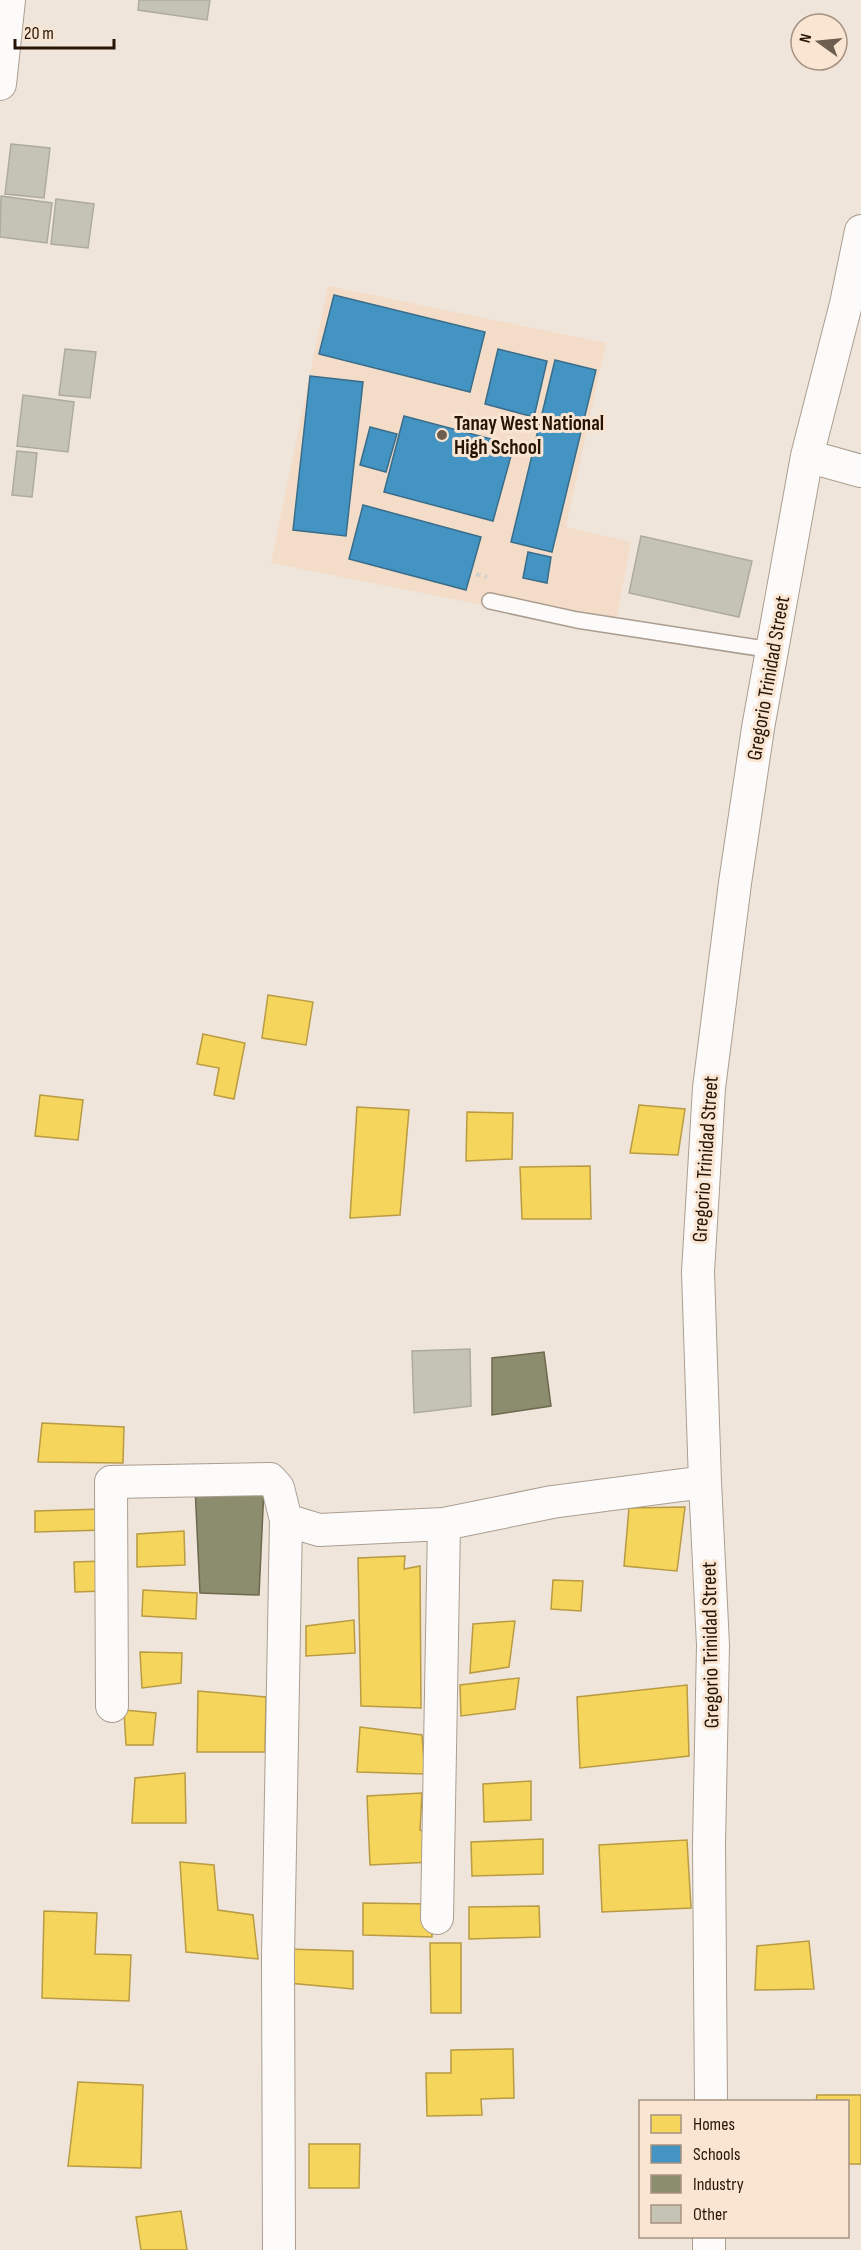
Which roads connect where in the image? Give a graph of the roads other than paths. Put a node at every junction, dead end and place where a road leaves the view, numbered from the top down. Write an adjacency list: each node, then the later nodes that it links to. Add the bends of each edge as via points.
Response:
1 (9, 0): 2 (street)
2 (0, 84)
3 (861, 231): 4 (street, Gregorio Trinidad Street)
4 (807, 456): 5 (street); 7 (street, Gregorio Trinidad Street)
5 (861, 471)
6 (490, 601): 7 (lane, via 577,620)
7 (772, 650): 8 (street, Gregorio Trinidad Street, via 735,883 709,1088 698,1272)
8 (705, 1482): 10 (street, via 552,1502); 13 (street, Gregorio Trinidad Street, via 713,1645 709,1844)
9 (286, 1520): 10 (street, via 319,1530); 11 (street, via 278,1488 270,1479 111,1482); 14 (street, via 278,1958)
10 (444, 1524): 12 (street)
11 (112, 1706)
12 (436, 1918)
13 (711, 2100)
14 (279, 2250)

